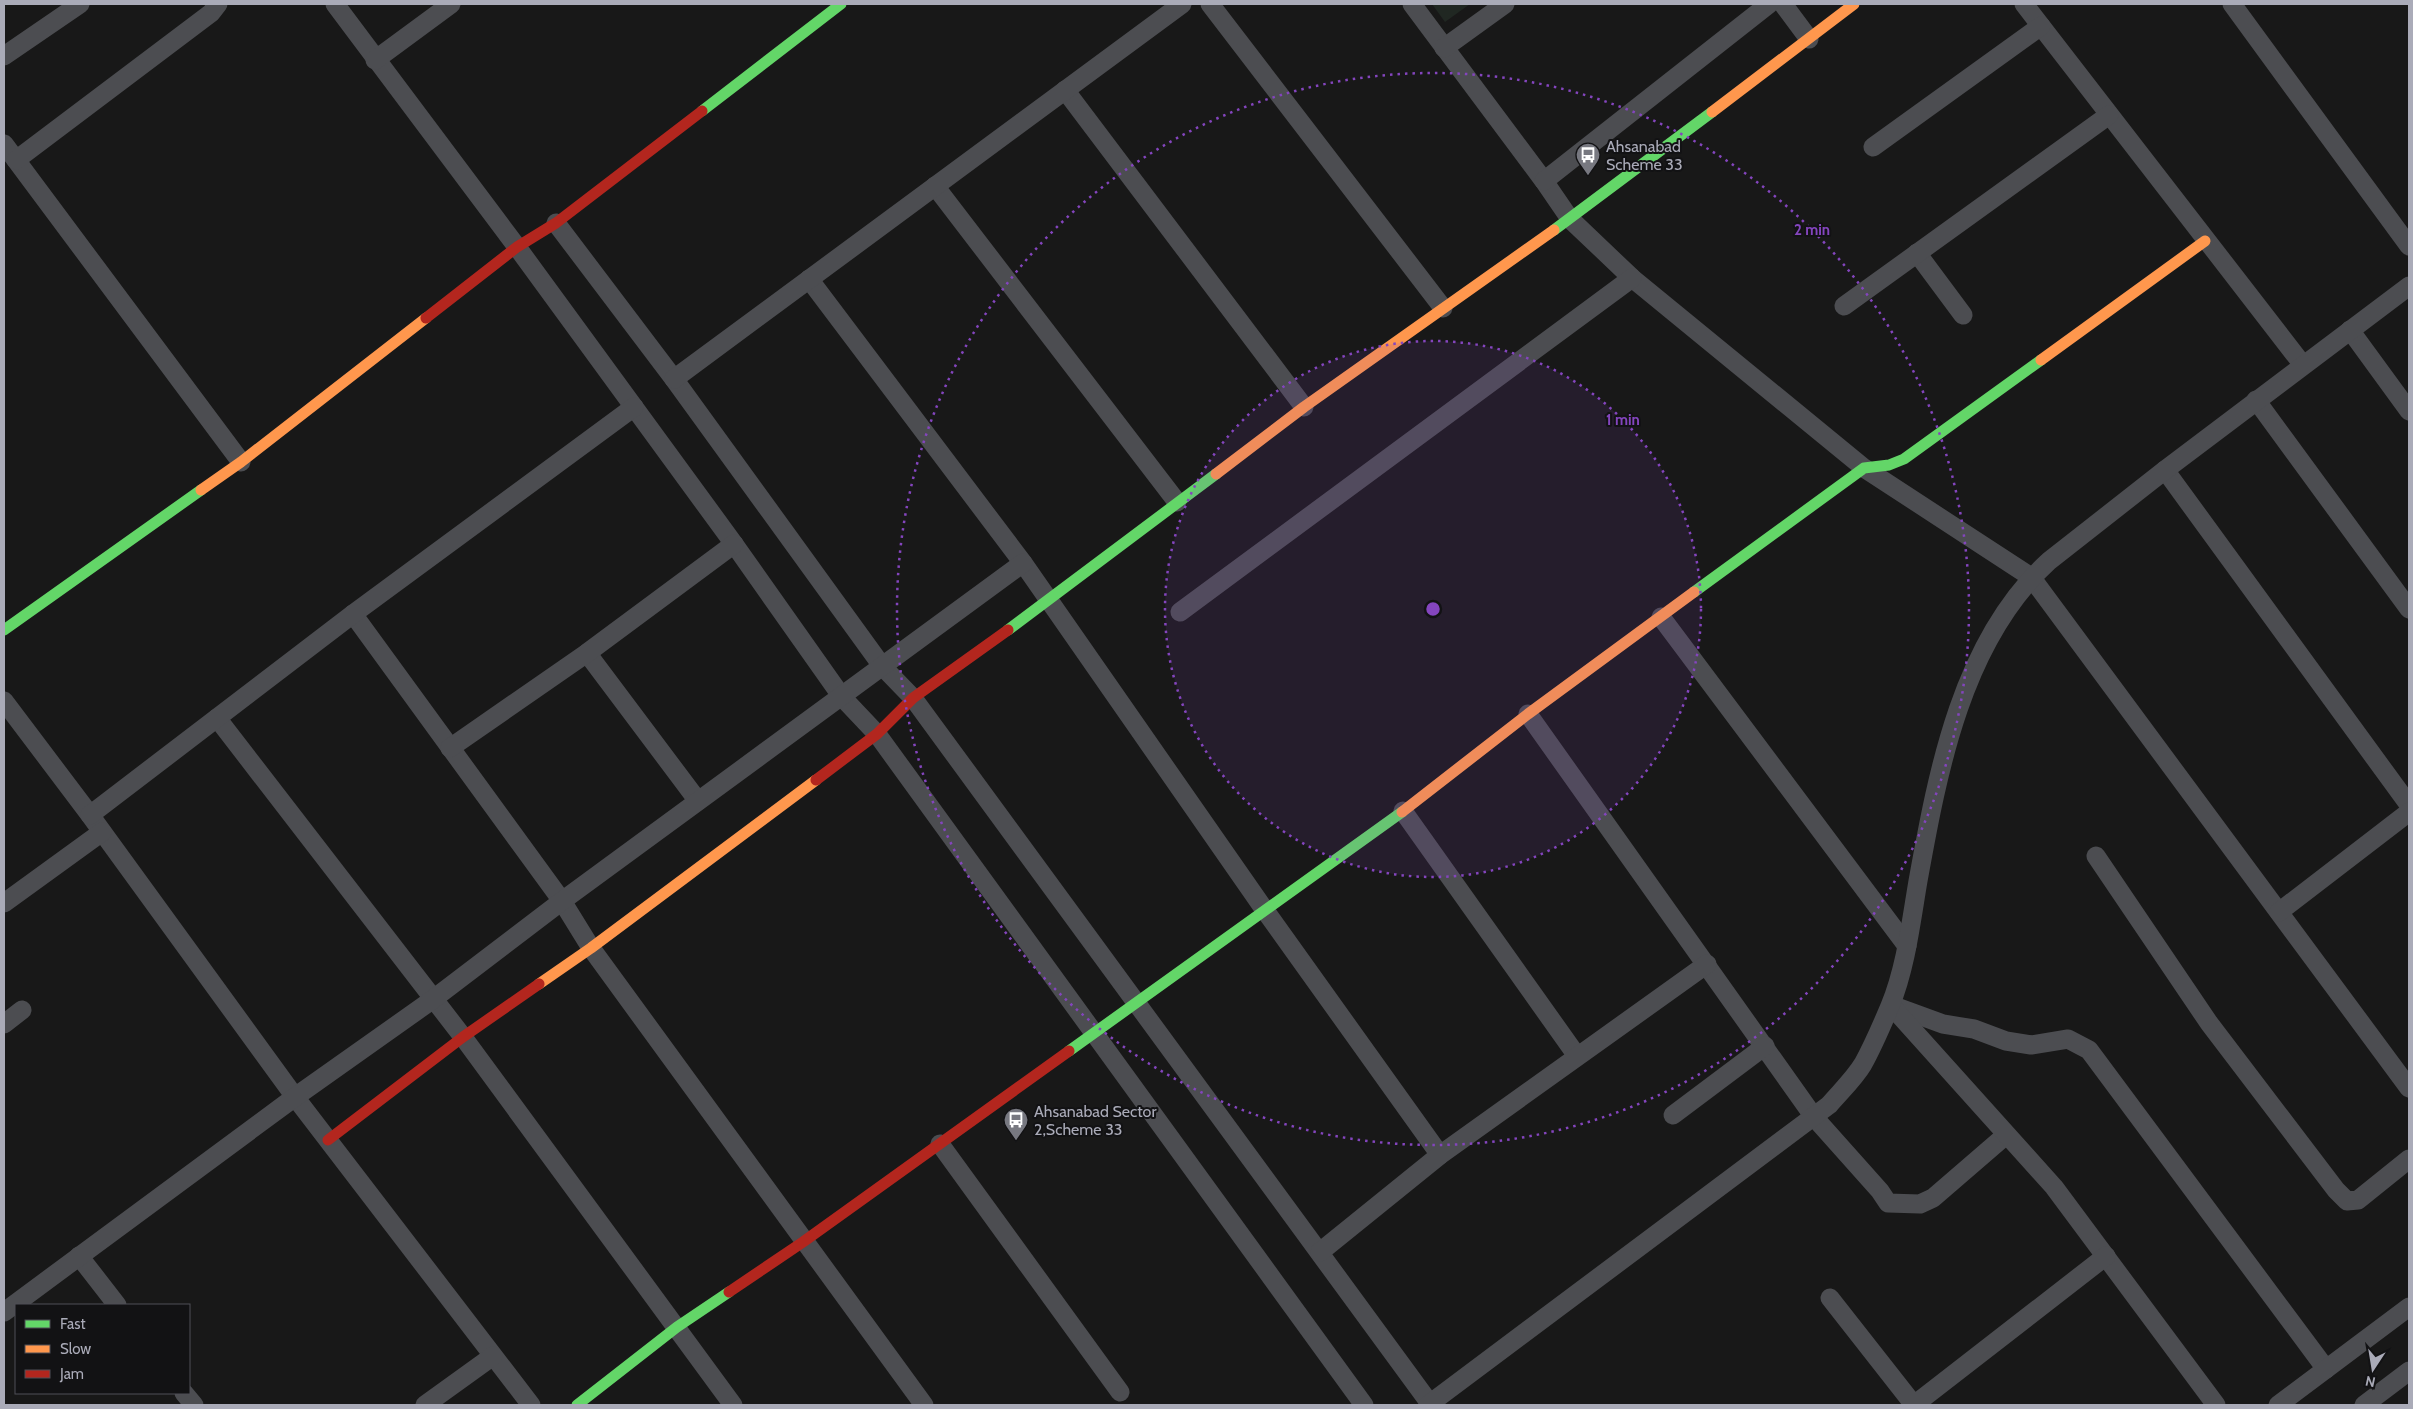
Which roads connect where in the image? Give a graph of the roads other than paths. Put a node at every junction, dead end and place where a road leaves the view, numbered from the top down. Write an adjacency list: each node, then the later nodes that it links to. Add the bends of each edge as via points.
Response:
1 (80, 4): 18 (street)
2 (218, 4): 24 (street, via 212,13)
3 (335, 4): 19 (street)
4 (451, 4): 19 (street)
5 (841, 4): 28 (street)
6 (1182, 4): 20 (street)
7 (1210, 4): 37 (street)
8 (1412, 4): 17 (street)
9 (1505, 4): 17 (street)
10 (1769, 4): 25 (street)
11 (1783, 4): 16 (street)
12 (1854, 4): 16 (street)
13 (2024, 4): 15 (street)
14 (2232, 4): 30 (street)
15 (2041, 26): 21 (street); 23 (street)
16 (1809, 39): 27 (street)
17 (1444, 48): 25 (street)
18 (4, 56)
19 (375, 60): 31 (street)
20 (1065, 90): 26 (street); 44 (street)
21 (2109, 115): 29 (street); 32 (street)
22 (4, 144): 24 (street)
23 (1873, 147)
24 (16, 160): 46 (street)
25 (1544, 180): 27 (street)
26 (935, 186): 33 (street); 49 (street)
27 (1570, 219): 34 (street); 37 (street)
28 (556, 223): 31 (street); 41 (street)
29 (2205, 241): 40 (street); 47 (street, via 1904,459 1889,465)
30 (2409, 246)
31 (517, 247): 43 (street); 46 (street)
32 (1917, 253): 36 (street); 38 (street)
33 (809, 278): 41 (street); 51 (street)
34 (1632, 278): 47 (street); 55 (street)
35 (2409, 286): 39 (street)
36 (1844, 306)
37 (1443, 308): 44 (street)
38 (1963, 315)
39 (2350, 330): 40 (street); 45 (street)
40 (2303, 365): 42 (street)
41 (674, 379): 60 (street)
42 (2256, 400): 48 (street); 54 (street)
43 (634, 407): 50 (street); 56 (street)
44 (1304, 407): 49 (street)
45 (2409, 410)
46 (241, 462): 58 (street)
47 (1864, 468): 52 (street); 57 (street)
48 (2165, 470): 52 (street); 69 (street)
49 (1177, 502): 53 (street)
50 (734, 544): 59 (street); 61 (street)
51 (1023, 563): 53 (street); 60 (street)
52 (2031, 577): 78 (street); 79 (street, via 2013,598 1972,670 1935,788)
53 (1048, 601): 62 (street); 77 (street)
54 (2409, 609)
55 (1180, 612)
56 (353, 614): 65 (street); 67 (street)
57 (1661, 617): 64 (street); 79 (street)
58 (4, 630)
59 (587, 653): 67 (street); 68 (street)
60 (882, 666): 61 (street); 62 (street)
61 (842, 697): 66 (street); 68 (street)
62 (913, 698): 66 (street); 83 (street)
63 (7, 713): 72 (street)
64 (1528, 714): 70 (street); 81 (street)
65 (216, 718): 72 (street); 82 (street)
66 (877, 734): 80 (street); 87 (street)
67 (450, 748): 75 (street)
68 (698, 801): 75 (street)
69 (2409, 806)
70 (1403, 811): 77 (street); 90 (street)
71 (2409, 812): 78 (street)
72 (90, 815): 73 (street)
73 (102, 832): 76 (street); 92 (street)
74 (2096, 856): 99 (street, via 2209,1023 2347,1201 2358,1200)
75 (562, 901): 80 (street); 82 (street)
76 (4, 903)
77 (1264, 909): 83 (street); 98 (street)
78 (2279, 912): 91 (street)
79 (1907, 946): 84 (street)
80 (591, 948): 88 (street); 100 (street)
81 (1706, 964): 89 (street); 90 (street)
82 (432, 1000): 88 (street); 92 (street)
83 (1137, 1002): 87 (street); 101 (street)
84 (1891, 1005): 94 (street, via 1862,1065 1829,1106); 95 (street); 110 (street, via 1943,1024 1974,1029 2006,1041 2031,1045 2068,1038 2089,1050)
85 (22, 1010): 86 (street)
86 (4, 1024)
87 (1095, 1033): 97 (street); 120 (street)
88 (463, 1038): 96 (street); 108 (street)
89 (1764, 1046): 93 (street); 94 (street)
90 (1577, 1056): 98 (street)
91 (2409, 1088)
92 (295, 1097): 96 (street); 102 (street)
93 (1673, 1115)
94 (1814, 1117): 95 (street, via 1888,1203 1905,1205 1920,1204 1933,1198); 121 (street)
95 (2006, 1135): 103 (street, via 2054,1187)
96 (328, 1140): 109 (street)
97 (940, 1144): 100 (street); 112 (street)
98 (1440, 1154): 101 (street)
99 (2409, 1159)
100 (803, 1242): 108 (street); 119 (street)
101 (1320, 1252): 121 (street)
102 (79, 1256): 105 (street); 107 (street)
103 (2106, 1256): 104 (street, via 1914,1405); 122 (street)
104 (1830, 1298)
105 (116, 1304)
106 (2409, 1307): 110 (street)
107 (4, 1312)
108 (677, 1327): 117 (street); 118 (street)
109 (493, 1356): 115 (street); 116 (street)
110 (2326, 1369): 123 (street)
111 (2409, 1371): 124 (street)
112 (1120, 1392)
113 (185, 1394): 114 (street)
114 (194, 1405)
115 (425, 1405)
116 (531, 1405)
117 (577, 1405)
118 (733, 1405)
119 (924, 1405)
120 (1364, 1405)
121 (1430, 1405)
122 (2216, 1405)
123 (2278, 1405)
124 (2364, 1405)

